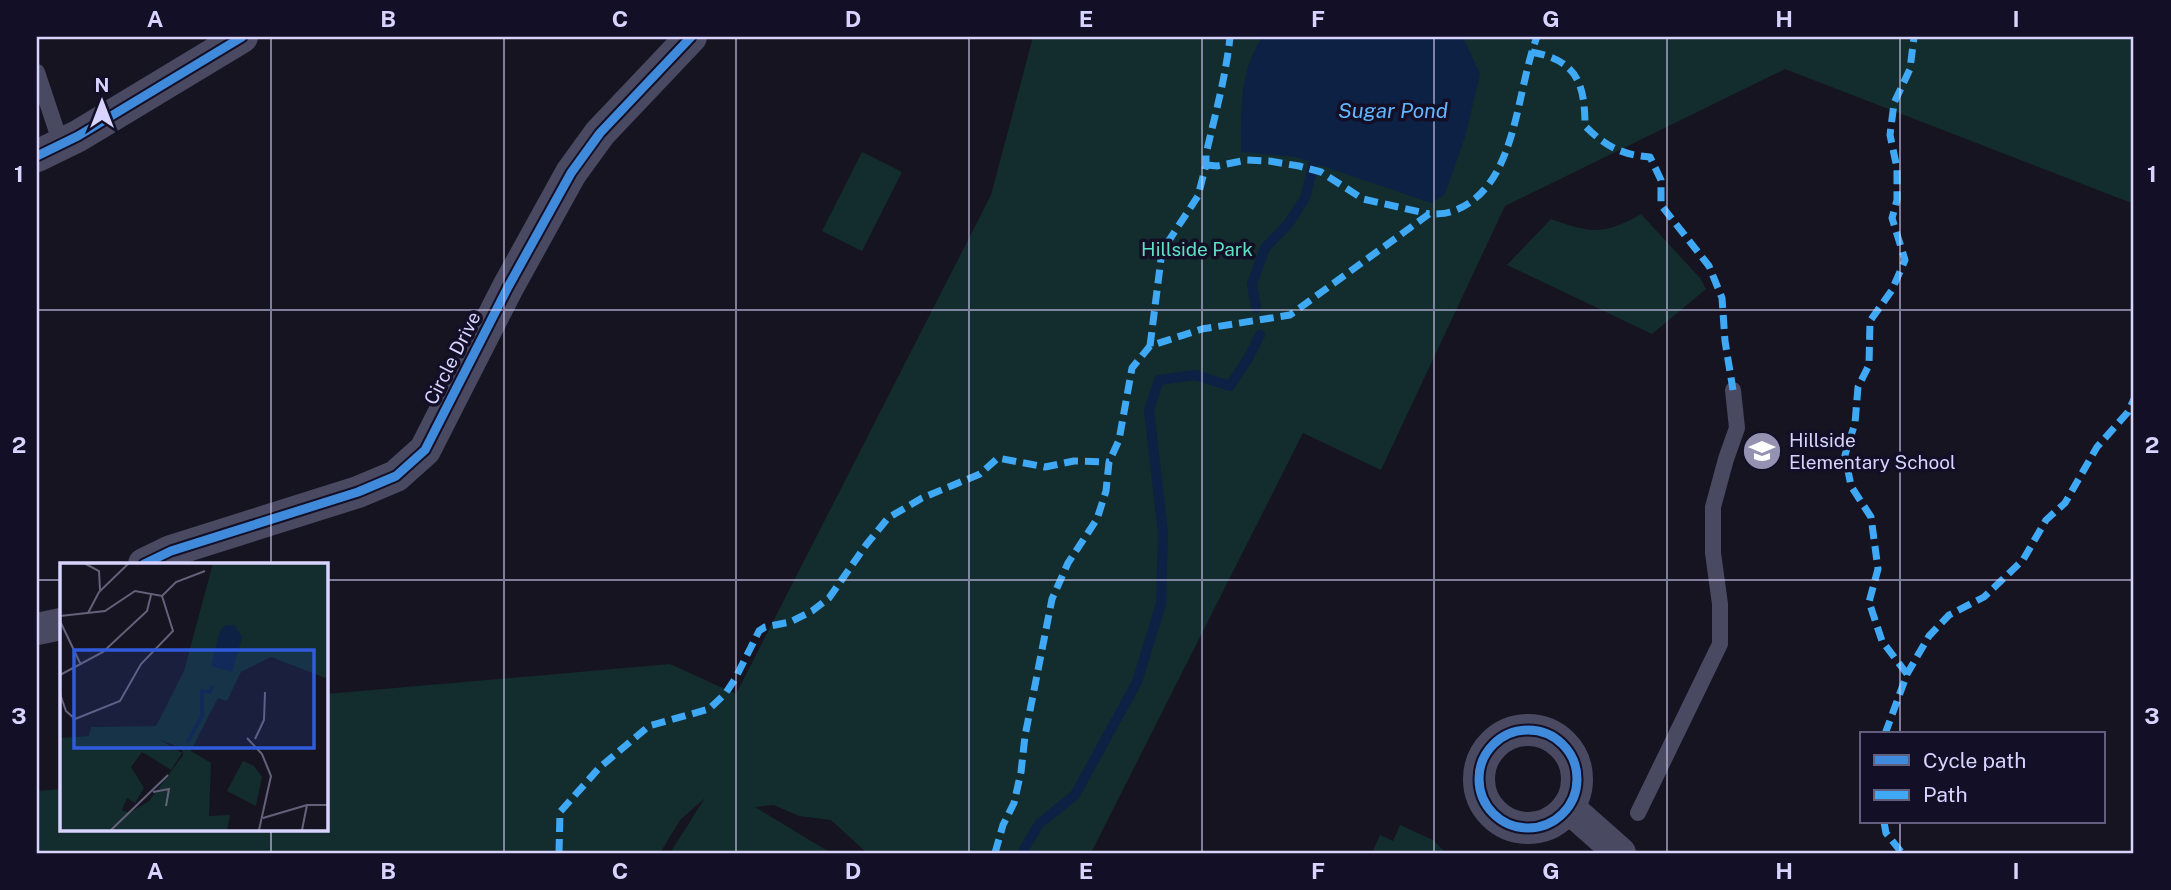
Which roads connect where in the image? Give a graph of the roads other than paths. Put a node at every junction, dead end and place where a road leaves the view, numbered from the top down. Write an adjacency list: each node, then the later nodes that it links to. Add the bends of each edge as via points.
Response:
1 (242, 37): 4 (street)
2 (691, 37): 6 (street, Circle Drive, via 600,134 571,173 425,450 411,465 358,492 171,551)
3 (37, 72): 4 (lane)
4 (49, 150)
5 (1732, 390): 10 (lane, via 1737,428 1713,507 1720,644)
6 (148, 563)
7 (60, 624): 8 (street)
8 (37, 629)
9 (1568, 807): 11 (street)
10 (1639, 813)
11 (1620, 853)

